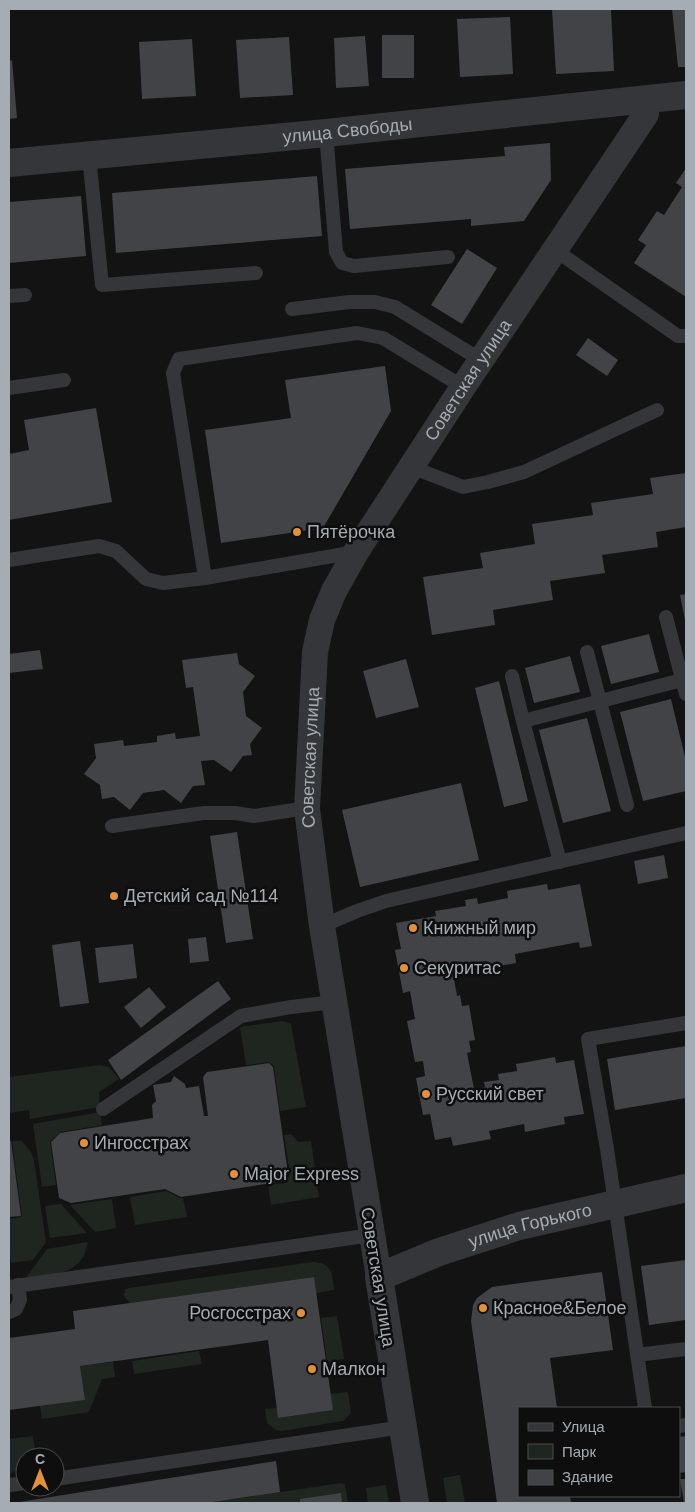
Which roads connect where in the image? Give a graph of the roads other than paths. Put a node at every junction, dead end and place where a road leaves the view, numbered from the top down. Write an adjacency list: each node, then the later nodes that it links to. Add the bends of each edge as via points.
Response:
1 (686, 95): 2 (street, улица Свободы)
2 (647, 100): 3 (street, улица Свободы); 6 (street, Советская улица, via 646,114)
3 (326, 133): 4 (street, улица Свободы); 7 (lane, via 336,252 342,263 354,266)
4 (89, 156): 5 (street, улица Свободы); 8 (lane, via 102,285)
5 (9, 163)
6 (555, 250): 12 (lane, via 678,336); 13 (street, Советская улица)
7 (448, 257)
8 (256, 272)
9 (25, 295): 10 (lane)
10 (9, 296)
11 (292, 310): 13 (lane, via 350,302 375,302 395,307)
12 (686, 336)
13 (481, 360): 15 (street, Советская улица)
14 (64, 380): 16 (lane)
15 (463, 387): 18 (street, Советская улица); 21 (lane, via 383,338 357,334 179,359 172,373)
16 (9, 388)
17 (657, 410): 18 (lane, via 524,472 488,482 463,487)
18 (411, 467): 19 (street, Советская улица)
19 (356, 552): 21 (lane); 30 (street, Советская улица, via 334,591 322,620 317,644)
20 (9, 560): 21 (lane, via 99,546 116,551 146,579 163,583)
21 (205, 578)
22 (666, 617): 25 (lane)
23 (588, 652): 27 (lane)
24 (512, 676): 28 (lane)
25 (684, 679): 26 (lane); 27 (lane)
26 (686, 694)
27 (600, 701): 28 (lane); 29 (lane)
28 (523, 721): 33 (lane)
29 (627, 805)
30 (307, 808): 31 (lane, via 254,816 204,813); 34 (street, Советская улица)
31 (112, 826)
32 (686, 833): 33 (lane)
33 (560, 862): 34 (lane, via 386,901)
34 (322, 926): 35 (street, Советская улица)
35 (334, 1002): 37 (lane, via 241,1016); 40 (street, Советская улица)
36 (686, 1023): 39 (lane, via 588,1040)
37 (103, 1109)
38 (686, 1188): 39 (street, улица Горького)
39 (615, 1204): 41 (street, улица Горького, via 519,1226 439,1252); 45 (lane)
40 (372, 1235): 41 (street, Советская улица); 42 (lane)
41 (379, 1277): 47 (street, Советская улица)
42 (13, 1286): 43 (lane, via 20,1300 16,1309)
43 (9, 1312)
44 (686, 1349): 45 (lane)
45 (637, 1355): 46 (lane)
46 (645, 1407)
47 (403, 1426): 48 (lane); 49 (street, Советская улица)
48 (65, 1477)
49 (415, 1503)

